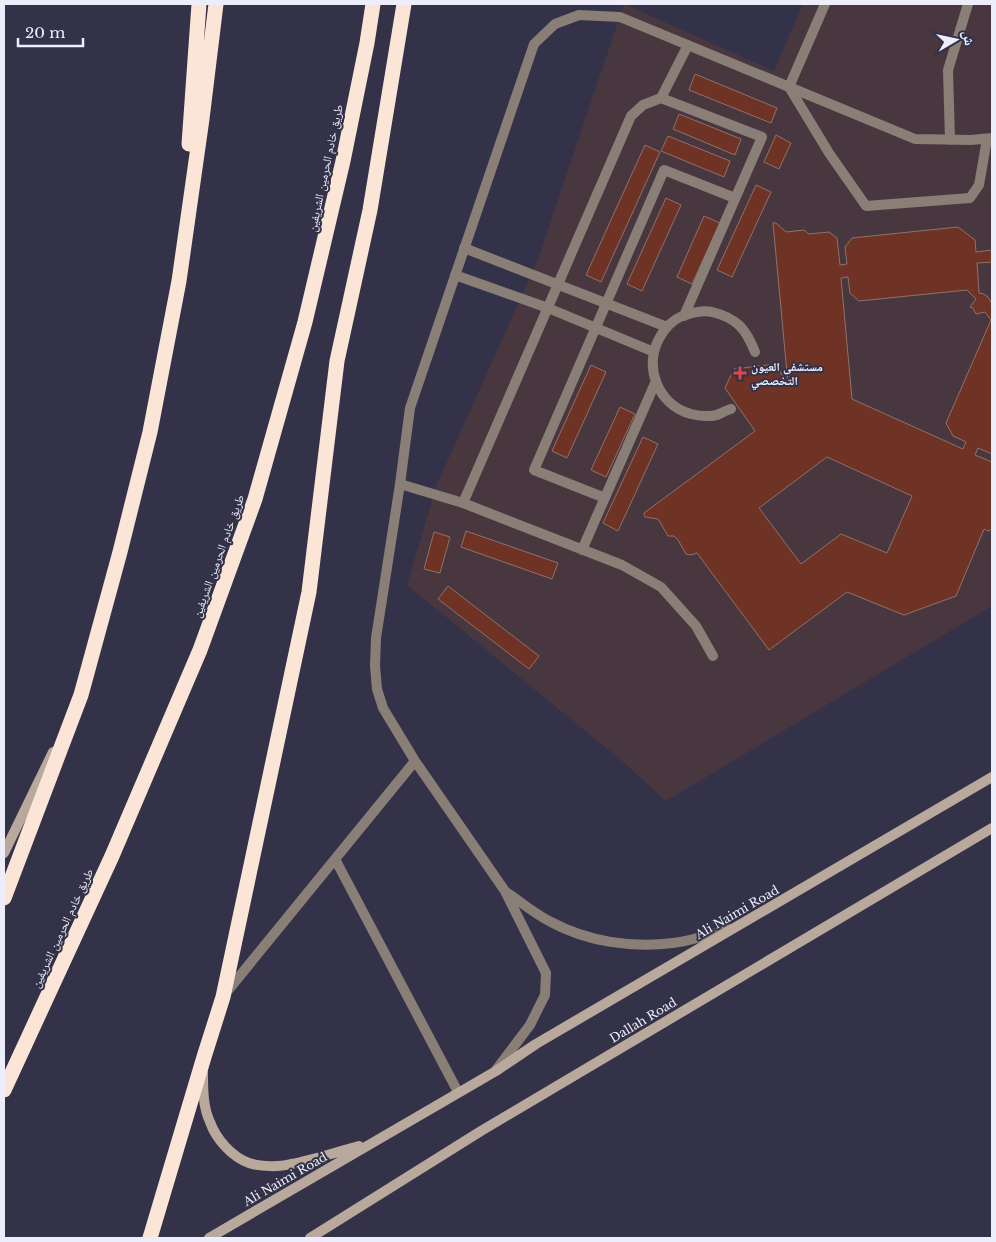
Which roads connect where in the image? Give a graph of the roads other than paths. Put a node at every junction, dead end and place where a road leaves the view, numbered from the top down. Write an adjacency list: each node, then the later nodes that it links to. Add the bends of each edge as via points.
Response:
1 (199, 4): 15 (highway)
2 (216, 4): 15 (highway)
3 (373, 4): 43 (highway, طريق خادم الحرمين الشريفين, via 343,161 305,322 255,500 200,650 112,856)
4 (404, 4): 40 (highway, via 370,210 337,361 309,592)
5 (825, 4): 8 (lane)
6 (968, 4): 11 (lane, via 948,70)
7 (688, 45): 8 (lane); 9 (lane); 13 (lane, via 620,17 579,15 554,24 534,44)
8 (790, 87): 10 (lane, via 829,153 866,206 970,198 979,185); 11 (lane, via 915,140)
9 (661, 98): 12 (lane, via 762,137); 16 (lane, via 643,105 631,116)
10 (989, 139): 11 (lane)
11 (950, 140)
12 (735, 198): 17 (lane, via 664,170); 19 (lane)
13 (464, 248): 14 (lane); 16 (lane)
14 (455, 275): 18 (lane); 26 (lane, via 410,408)
15 (179, 281): 31 (highway, via 150,432)
16 (558, 284): 17 (lane); 18 (lane)
17 (606, 303): 20 (lane); 21 (lane)
18 (548, 308): 20 (lane); 28 (lane)
19 (684, 316): 21 (lane); 23 (lane, via 709,311 724,315 749,336)
20 (596, 327): 22 (lane); 27 (lane, via 534,470)
21 (667, 327): 22 (lane)
22 (654, 352): 24 (lane, via 653,376)
23 (755, 352)
24 (656, 381): 25 (lane, via 670,404 684,412 716,415); 27 (lane)
25 (731, 408)
26 (400, 484): 28 (lane); 32 (lane, via 376,638 375,666 383,708)
27 (605, 498): 29 (lane)
28 (463, 503): 29 (lane)
29 (582, 550): 30 (lane, via 622,565 661,586 696,626)
30 (712, 656)
31 (80, 694): 35 (main road); 38 (highway)
32 (415, 761): 36 (lane); 37 (lane)
33 (992, 777): 39 (main road, Ali Naimi Road)
34 (992, 828): 48 (main road, Dallah Road, via 489,1126)
35 (4, 853)
36 (335, 859): 40 (lane); 44 (lane)
37 (505, 891): 39 (lane, via 550,922 579,935 612,943 675,943); 42 (lane, via 546,973 545,995 530,1025)
38 (4, 898)
39 (736, 928): 42 (main road, Ali Naimi Road, via 536,1044)
40 (223, 997): 41 (highway)
41 (204, 1057): 45 (main road, via 203,1098 210,1122 220,1141 233,1154 250,1163 291,1165); 46 (highway)
42 (496, 1071): 44 (main road)
43 (4, 1090)
44 (458, 1092): 45 (main road)
45 (374, 1142): 47 (main road, Ali Naimi Road)
46 (150, 1238)
47 (210, 1238)
48 (310, 1238)

